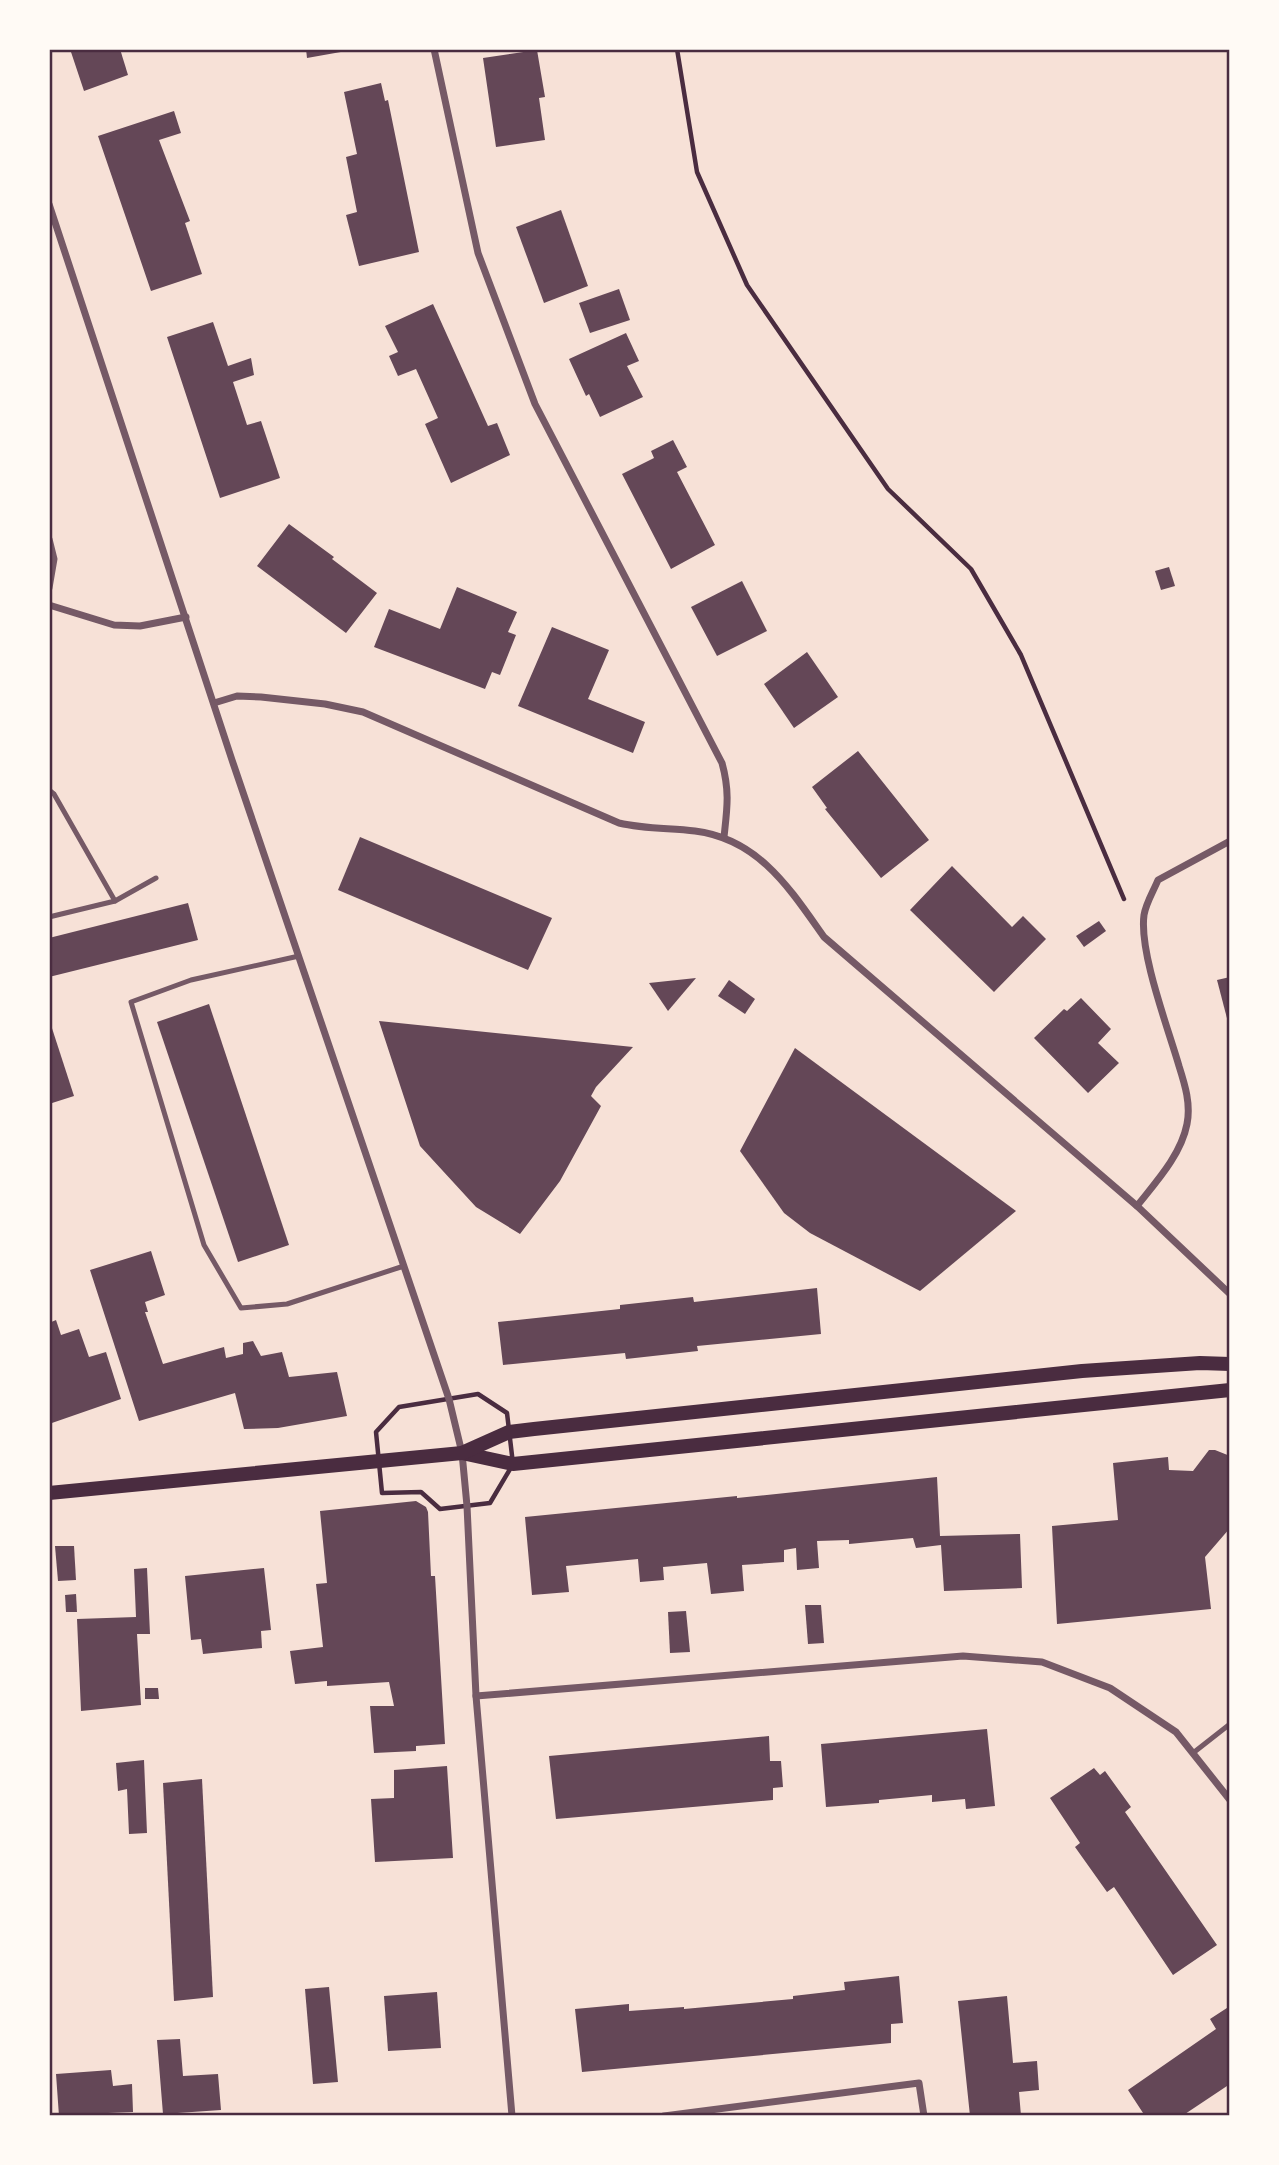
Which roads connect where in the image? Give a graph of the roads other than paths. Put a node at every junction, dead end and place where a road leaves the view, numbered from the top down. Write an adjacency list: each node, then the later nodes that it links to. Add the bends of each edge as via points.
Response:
1 (434, 49): 9 (street, via 478,253 535,404 722,764 729,807)
2 (49, 204): 6 (street)
3 (49, 539): 4 (street, via 54,559)
4 (49, 588)
5 (49, 605): 6 (street, via 114,625 140,626)
6 (186, 617): 7 (street)
7 (214, 703): 9 (street, via 237,696 261,696 363,712 619,823); 14 (street)
8 (49, 790): 12 (lane)
9 (723, 837): 15 (street, via 756,855 790,889 824,937)
10 (1230, 841): 15 (street, via 1158,880 1144,915 1147,957 1188,1097 1187,1124 1178,1148)
11 (156, 878): 12 (lane)
12 (115, 901): 13 (lane)
13 (49, 918)
14 (299, 956): 16 (street); 16 (lane, via 191,980 131,1002 204,1245 240,1308 287,1304)
15 (1137, 1206): 17 (street)
16 (404, 1266): 20 (street, via 449,1399)
17 (1230, 1294)
18 (1230, 1364): 20 (main road, via 1082,1371 509,1432)
19 (1230, 1390): 20 (main road, via 513,1464)
20 (461, 1453): 21 (main road); 22 (street)
21 (49, 1493)
22 (476, 1696): 24 (street, via 963,1656 1042,1662 1110,1688 1176,1732); 26 (street)
23 (1230, 1724): 24 (lane)
24 (1193, 1754): 25 (street)
25 (1230, 1800)
26 (512, 2116)
27 (664, 2116): 28 (street, via 919,2082)
28 (924, 2116)

